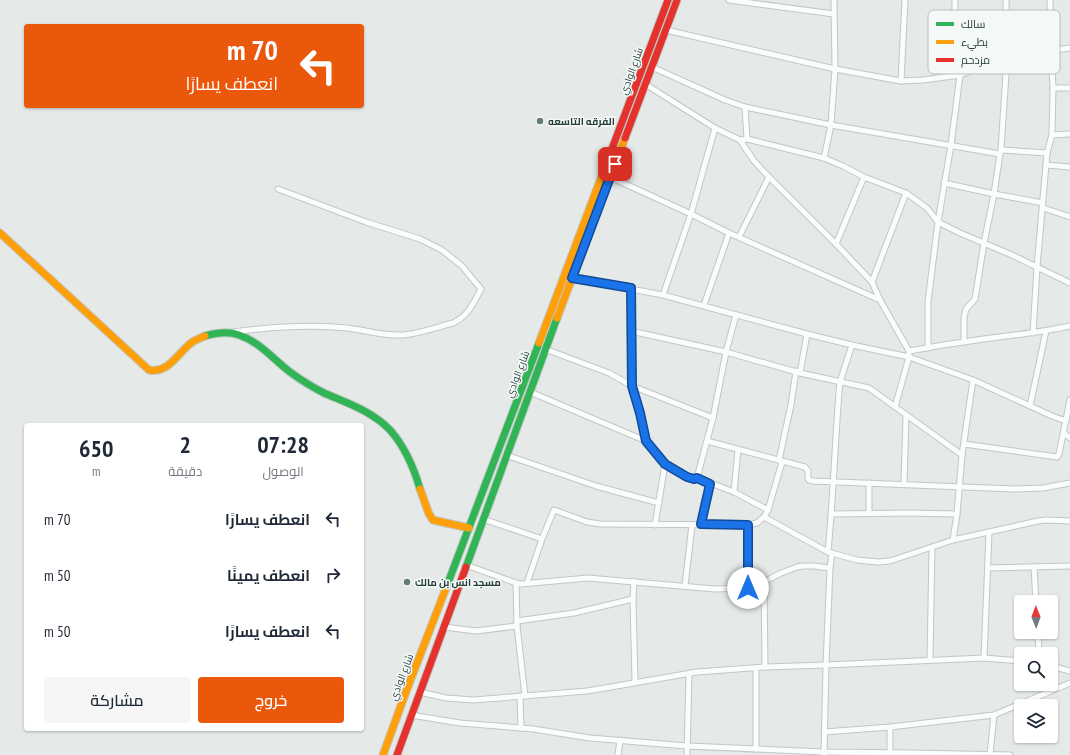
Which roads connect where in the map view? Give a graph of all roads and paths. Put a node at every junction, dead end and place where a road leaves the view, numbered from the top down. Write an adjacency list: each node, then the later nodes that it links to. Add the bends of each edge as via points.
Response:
1 (668, 0): 53 (main road, شارع الوادي)
2 (677, 0): 11 (main road, شارع الوادي)
3 (729, 0): 10 (street)
4 (834, 0): 10 (street)
5 (905, 0): 20 (street)
6 (1006, 0): 8 (street)
7 (1050, 0): 9 (street)
8 (1006, 10)
9 (1050, 10)
10 (834, 14): 15 (street)
11 (666, 30): 14 (main road, شارع الوادي); 15 (street)
12 (1070, 48): 13 (street)
13 (1060, 49)
14 (652, 67): 21 (main road, شارع الوادي); 24 (street)
15 (835, 69): 20 (street); 25 (street)
16 (1006, 74): 32 (street)
17 (1052, 74): 22 (street)
18 (960, 75): 19 (street); 31 (street)
19 (954, 76): 20 (street)
20 (902, 81)
21 (645, 84): 26 (street); 37 (main road, شارع الوادي)
22 (1053, 88): 23 (street); 28 (street)
23 (1070, 88)
24 (745, 107): 25 (street); 29 (street)
25 (831, 125): 31 (street); 34 (street)
26 (715, 128): 30 (street); 45 (street)
27 (1070, 134): 28 (street)
28 (1052, 135): 33 (street)
29 (747, 139): 30 (street); 34 (street)
30 (740, 140): 39 (street)
31 (951, 145): 32 (street); 40 (street)
32 (1001, 152): 33 (street); 43 (street)
33 (1047, 153): 35 (street)
34 (824, 158): 38 (street)
35 (1046, 165): 36 (street); 44 (street)
36 (1070, 168)
37 (610, 177): 45 (street); 55 (main road, شارع الوادي)
38 (864, 177): 42 (street); 52 (street)
39 (768, 178): 50 (street); 52 (street)
40 (944, 183): 43 (street); 47 (street)
41 (278, 189): 67 (street, via 420,239 442,250 462,266 481,288 466,316 460,320 403,335 348,328 301,326)
42 (906, 193): 47 (street, via 927,208); 57 (street)
43 (994, 194): 44 (street); 51 (street)
44 (1043, 205): 46 (street); 54 (street)
45 (691, 214): 49 (street); 60 (street)
46 (1070, 217)
47 (938, 222): 51 (street); 72 (street, via 928,302)
48 (0, 233): 67 (main road, via 149,370 157,372 165,368 187,346 198,340 214,334)
49 (729, 233): 50 (street); 62 (street)
50 (739, 237): 61 (street)
51 (984, 243): 54 (street); 70 (street, via 975,299 966,309 964,317)
52 (836, 244): 57 (street)
53 (567, 267): 55 (main road); 117 (main road, شارع الوادي)
54 (1037, 267): 58 (street); 68 (street)
55 (575, 270): 56 (main road, شارع الوادي)
56 (572, 278): 59 (street); 73 (main road, شارع الوادي)
57 (872, 282): 61 (street)
58 (1070, 282)
59 (631, 288): 60 (street); 65 (street)
60 (664, 295): 62 (street)
61 (880, 300): 75 (street)
62 (704, 305): 63 (street)
63 (736, 315): 69 (street); 74 (street)
64 (1070, 326): 66 (street)
65 (631, 331): 74 (street); 79 (street)
66 (1046, 331): 68 (street); 82 (street)
67 (228, 333): 117 (main road, via 259,344 290,372 313,387 376,418 389,429 402,446 430,517 433,520)
68 (1033, 333): 70 (street)
69 (807, 334): 71 (street); 76 (street)
70 (964, 342): 72 (street)
71 (852, 345): 75 (street); 78 (street)
72 (928, 348): 75 (street)
73 (545, 349): 79 (street, via 609,373); 80 (main road, شارع الوادي)
74 (726, 352): 76 (street); 85 (street)
75 (909, 354): 77 (street); 83 (street)
76 (798, 372): 78 (street); 95 (street)
77 (973, 380): 82 (street); 91 (street)
78 (840, 382): 83 (street, via 869,388); 98 (street)
79 (632, 386): 85 (street); 90 (street)
80 (530, 392): 90 (street); 94 (main road, شارع الوادي)
81 (1070, 400): 86 (street)
82 (1030, 406): 86 (street)
83 (895, 407): 84 (street)
84 (906, 416): 93 (street); 102 (street)
85 (713, 418): 89 (street)
86 (1066, 421): 87 (street)
87 (1064, 433): 88 (street); 91 (street, via 1057,457)
88 (1070, 438)
89 (707, 440): 92 (street); 97 (street)
90 (646, 441): 96 (street)
91 (964, 444): 93 (street)
92 (738, 450): 95 (street); 104 (street)
93 (962, 455): 103 (street)
94 (506, 456): 105 (street, via 596,486); 111 (main road, شارع الوادي)
95 (780, 461): 98 (street, via 805,468 809,480); 106 (street)
96 (665, 464): 97 (street, via 687,477); 105 (street)
97 (697, 478): 101 (street)
98 (833, 482): 99 (street); 108 (street)
99 (869, 483): 102 (street); 107 (street)
100 (1070, 483): 103 (street, via 1042,488)
101 (710, 484): 104 (street); 113 (street)
102 (904, 484): 103 (street)
103 (960, 487): 109 (street)
104 (734, 492): 106 (street)
105 (659, 503): 114 (street)
106 (768, 510): 110 (street)
107 (870, 513): 108 (street); 109 (street)
108 (832, 514): 122 (street)
109 (957, 514): 120 (street)
110 (764, 517): 116 (street, via 757,523); 122 (street)
111 (483, 519): 119 (street); 123 (main road, شارع الوادي)
112 (1070, 521): 118 (street, via 1038,521)
113 (701, 524): 115 (street); 116 (street)
114 (655, 525): 115 (street); 119 (street, via 593,524 554,510)
115 (692, 525): 132 (street)
116 (748, 525): 133 (street)
117 (469, 528): 163 (main road, شارع الوادي)
118 (989, 532): 120 (street); 127 (street)
119 (542, 539): 131 (street)
120 (954, 540): 121 (street)
121 (932, 547): 122 (street, via 890,561 878,562 857,560); 139 (street)
122 (830, 552): 126 (street)
123 (466, 565): 130 (street); 137 (main road, شارع الوادي)
124 (1070, 566): 125 (street)
125 (1034, 567): 127 (street); 134 (street)
126 (830, 568): 129 (street, via 797,567); 141 (street)
127 (988, 568): 138 (street)
128 (634, 581): 131 (street, via 588,578); 132 (street); 135 (street)
129 (764, 582): 133 (street); 142 (street)
130 (516, 583): 131 (street); 136 (street)
131 (527, 583)
132 (685, 586): 133 (street, via 715,589)
133 (748, 588)
134 (1036, 595)
135 (633, 600): 136 (street); 147 (street)
136 (517, 624): 137 (street, via 476,631); 150 (street)
137 (444, 627): 149 (main road, شارع الوادي)
138 (984, 658): 139 (street); 140 (street)
139 (930, 660): 141 (street)
140 (1014, 660)
141 (826, 665): 142 (street); 155 (street)
142 (765, 667): 143 (street)
143 (756, 668): 146 (street); 158 (street)
144 (1058, 668): 145 (street)
145 (1070, 671)
146 (689, 672): 147 (street); 157 (street)
147 (635, 682): 150 (street, via 588,691)
148 (1070, 682): 152 (street)
149 (420, 692): 150 (street, via 466,700); 151 (main road, شارع الوادي)
150 (523, 696): 154 (street)
151 (411, 715): 154 (street, via 460,723); 164 (main road, شارع الوادي)
152 (994, 715): 153 (street); 162 (street)
153 (890, 727): 155 (street); 159 (street)
154 (521, 728): 156 (street)
155 (824, 732): 160 (street)
156 (620, 740): 157 (street); 165 (street)
157 (687, 746): 158 (street); 166 (street)
158 (756, 749): 160 (street)
159 (890, 753): 160 (street); 161 (street)
160 (824, 754)
161 (912, 754): 162 (street)
162 (990, 754): 167 (street)
163 (383, 755)
164 (398, 755)
165 (618, 755)
166 (687, 755)
167 (1010, 755)

